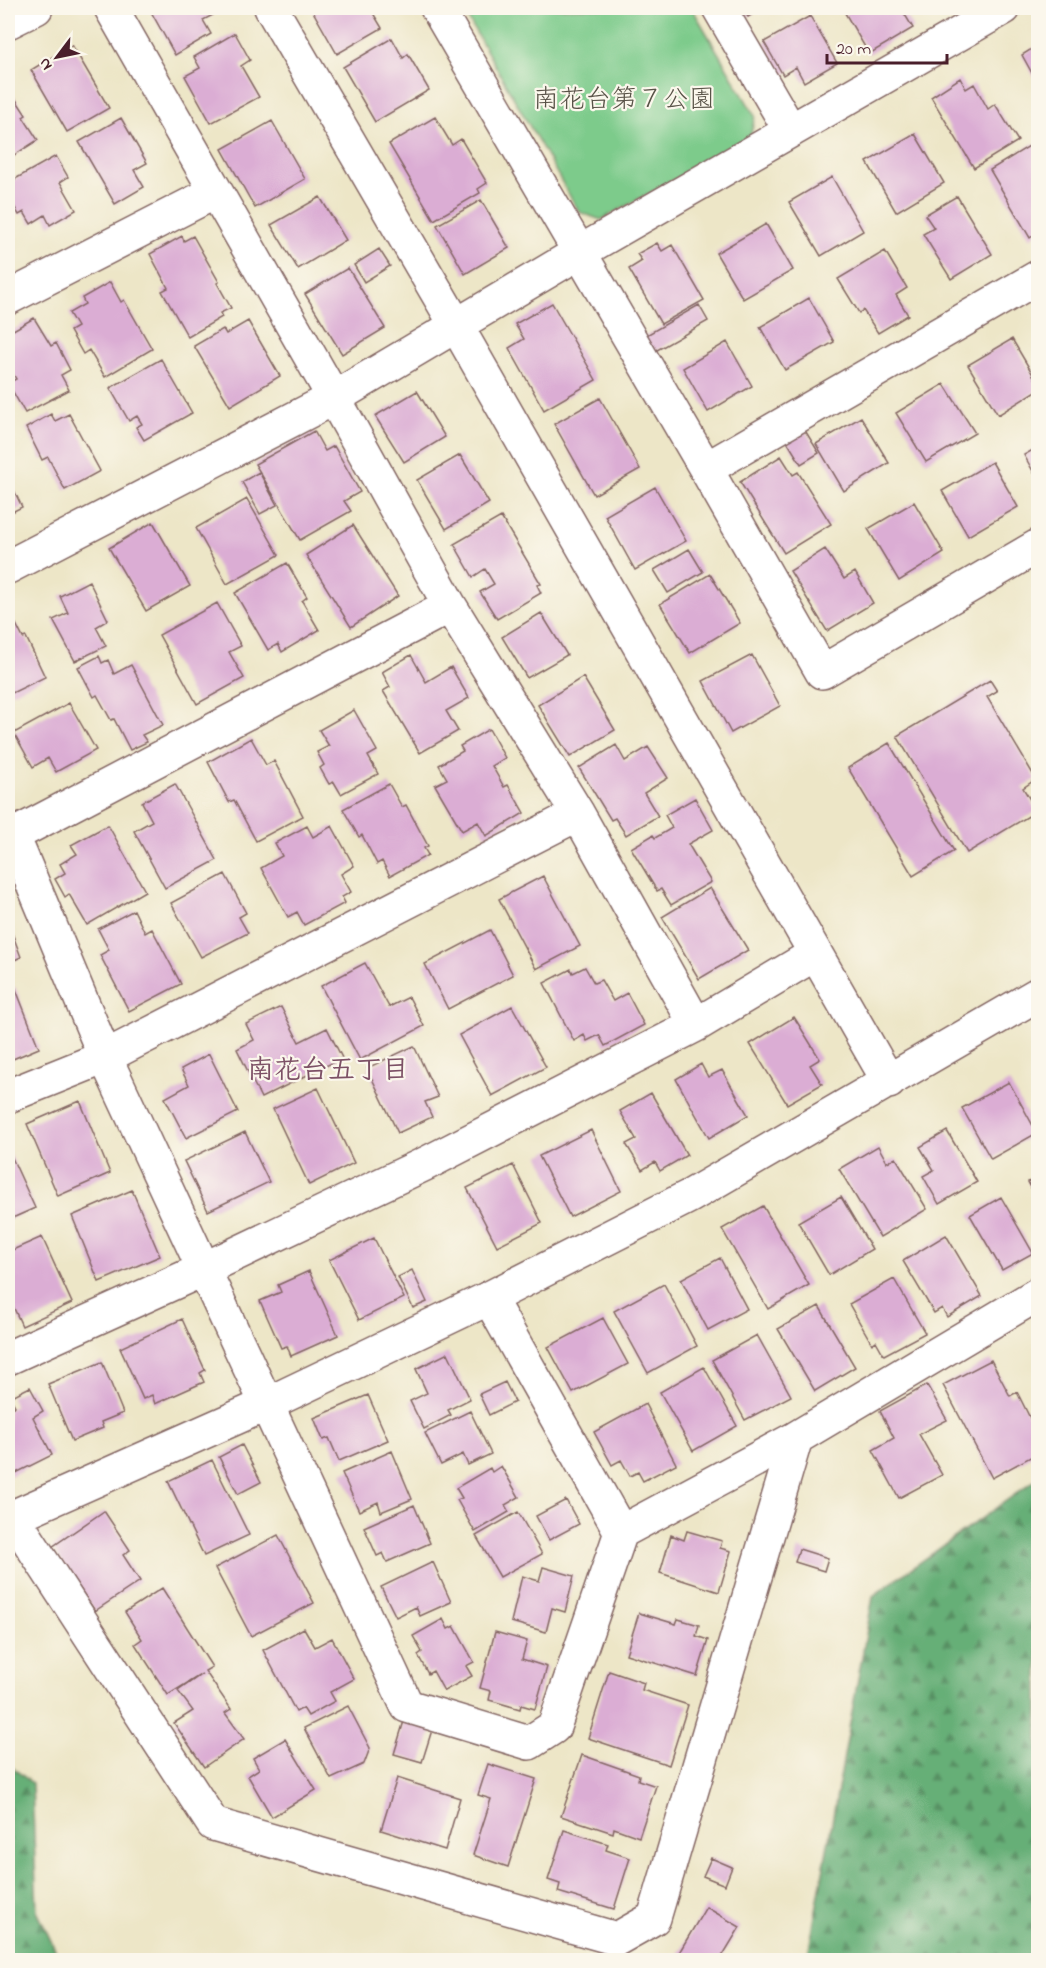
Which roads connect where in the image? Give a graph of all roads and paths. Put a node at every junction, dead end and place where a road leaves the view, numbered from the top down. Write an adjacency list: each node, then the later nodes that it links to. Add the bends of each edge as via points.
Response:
1 (36, 8): 7 (street)
2 (111, 8): 9 (street)
3 (271, 8): 13 (street)
4 (437, 8): 10 (street)
5 (718, 8): 8 (street)
6 (1004, 8): 8 (street)
7 (8, 22)
8 (790, 130): 10 (street)
9 (216, 192): 12 (street); 14 (street)
10 (580, 252): 13 (street); 15 (street)
11 (1038, 277): 15 (street)
12 (8, 298)
13 (456, 325): 14 (street); 21 (street)
14 (334, 398): 17 (street); 18 (street)
15 (706, 469): 16 (street, via 822,672)
16 (1038, 546)
17 (8, 567)
18 (450, 606): 19 (street); 20 (street)
19 (578, 814): 23 (street); 24 (street)
20 (10, 837): 24 (street)
21 (815, 954): 23 (street); 25 (street)
22 (1038, 994): 25 (street)
23 (696, 1025): 27 (street, via 427,1163)
24 (105, 1057): 26 (street); 27 (street)
25 (889, 1082): 29 (street, via 690,1196)
26 (8, 1096)
27 (204, 1269): 30 (street); 31 (street)
28 (1038, 1294): 32 (street)
29 (489, 1298): 31 (street); 34 (street)
30 (8, 1358)
31 (267, 1404): 33 (street); 34 (street, via 407,1706 529,1743 554,1727)
32 (796, 1438): 33 (street, via 654,1918 616,1939 213,1824); 34 (street)
33 (10, 1518)
34 (621, 1532)

